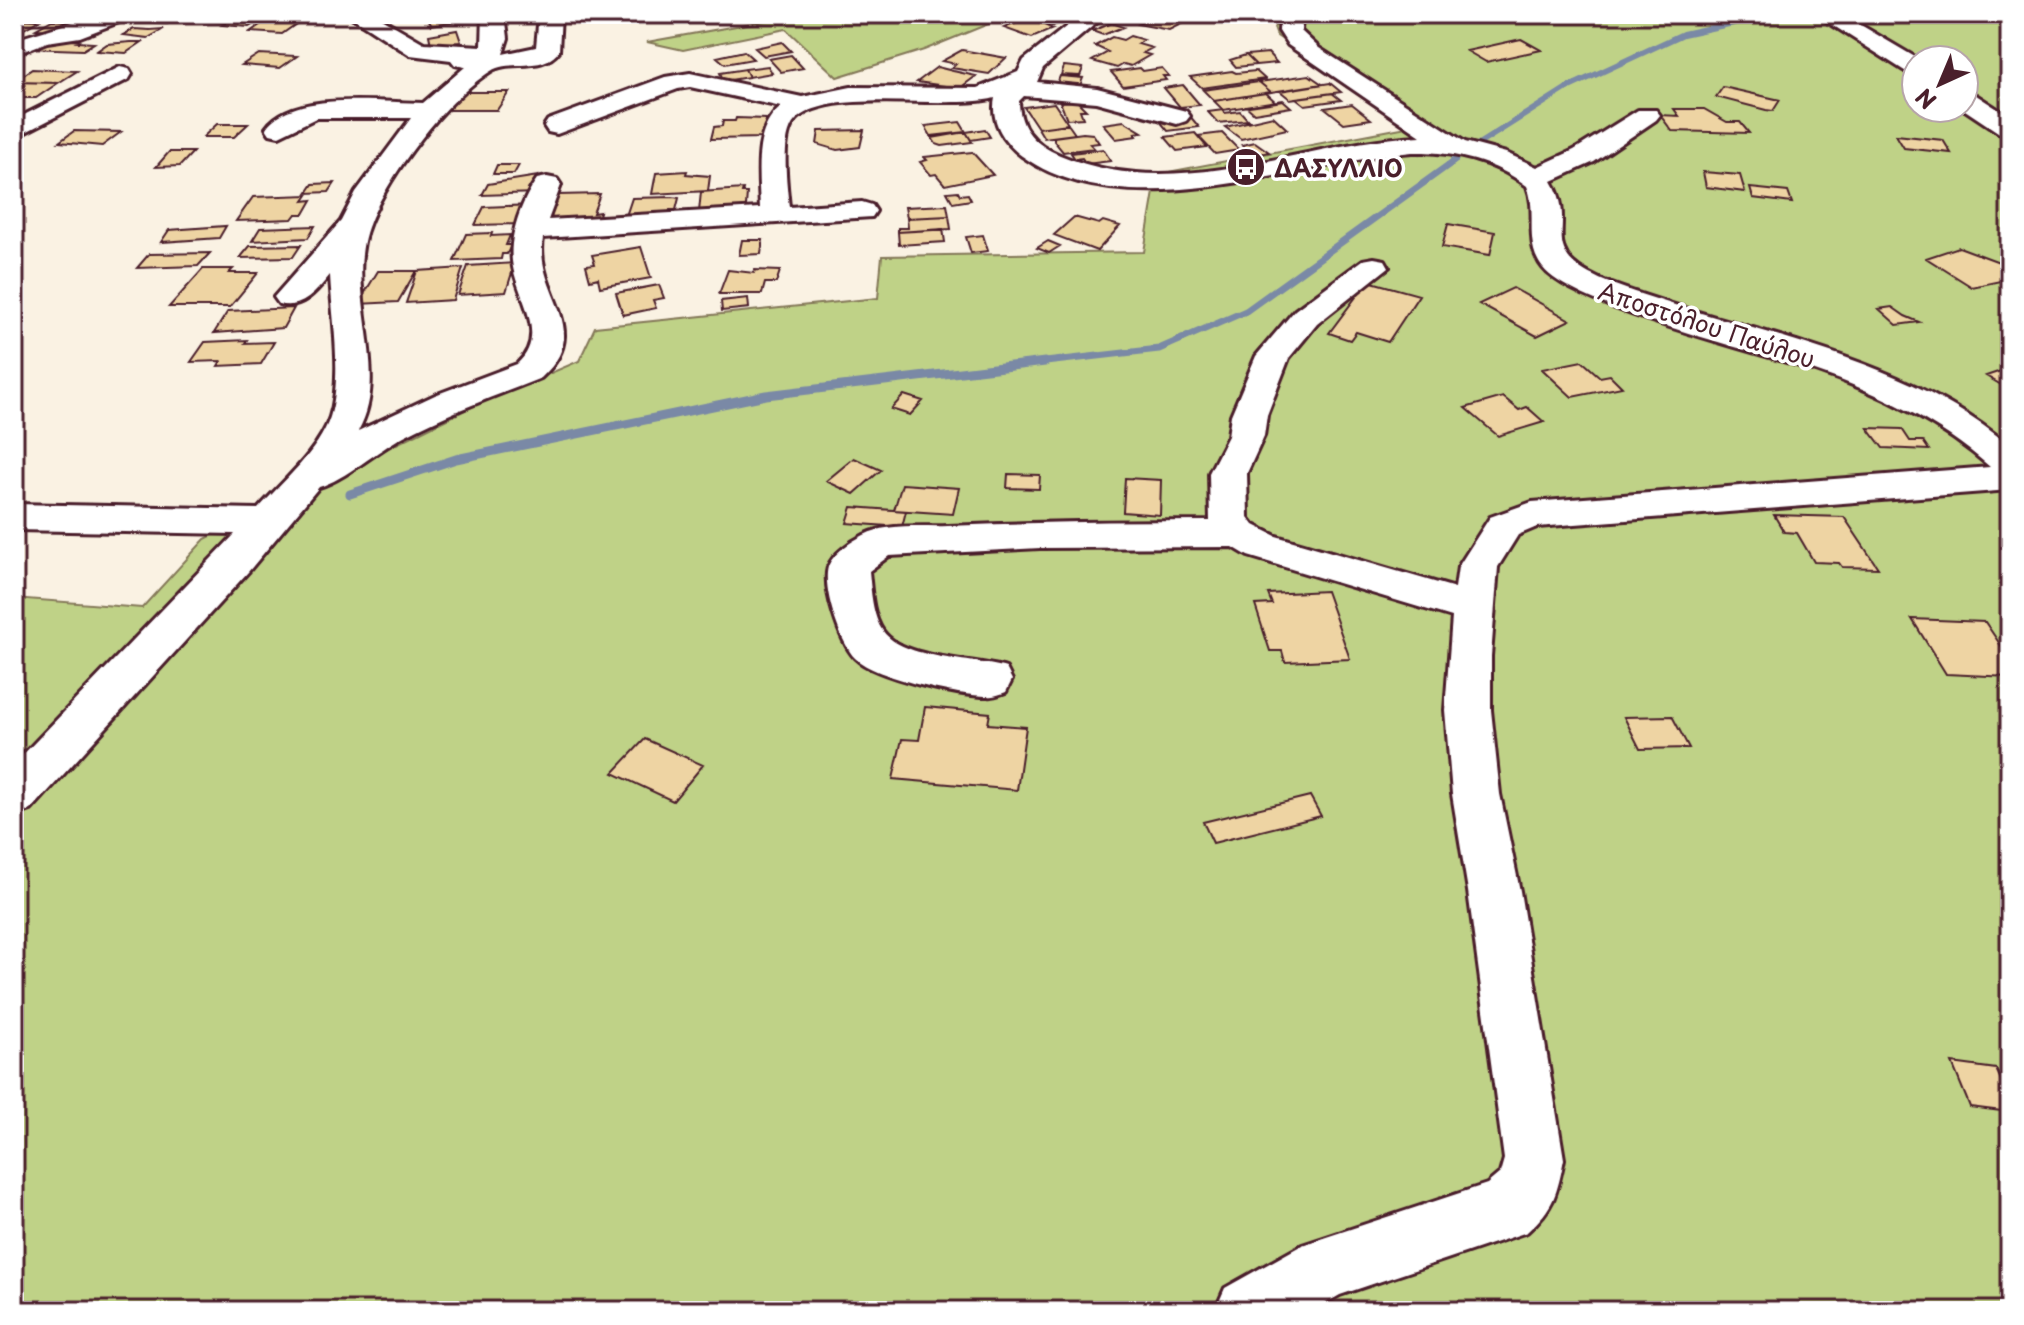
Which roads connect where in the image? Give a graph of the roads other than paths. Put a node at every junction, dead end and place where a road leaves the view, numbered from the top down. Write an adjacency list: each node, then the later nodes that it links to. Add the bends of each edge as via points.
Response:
1 (119, 14): 8 (street)
2 (358, 14): 9 (street, via 436,57)
3 (494, 14): 9 (street, via 496,38)
4 (550, 14): 9 (street, via 547,51 530,57)
5 (1096, 14): 12 (street, via 1032,65)
6 (1291, 14): 22 (street, via 1292,36 1311,53)
7 (1826, 14): 10 (street)
8 (14, 48)
9 (490, 56): 15 (street)
10 (1900, 58)
11 (120, 74): 21 (street)
12 (1024, 82): 13 (street, via 975,96 864,95); 17 (street); 22 (street, via 1006,100 1005,111 1021,142 1060,165 1100,177 1200,181 1389,147)
13 (805, 105): 18 (street, via 690,80); 26 (street, via 786,115 778,129 772,164)
14 (1980, 108): 20 (street)
15 (430, 111): 19 (street, via 316,110); 27 (street, via 370,192)
16 (1647, 115): 23 (street, via 1584,156)
17 (1177, 116)
18 (557, 126)
19 (279, 128)
20 (2010, 128)
21 (14, 130)
22 (1457, 147): 23 (street)
23 (1537, 178): 31 (street, Αποστόλου Παύλου, via 1543,188 1550,253 1561,269 1581,282 1886,385 1960,425)
24 (547, 185): 28 (street)
25 (862, 211): 26 (street)
26 (775, 216): 28 (street)
27 (354, 225): 30 (street); 33 (street, via 344,260 353,385 348,418 325,456)
28 (532, 230): 33 (street, via 529,271 551,333 543,362 351,451)
29 (1374, 267): 35 (street, via 1306,317 1273,356 1228,473 1228,519)
30 (290, 297)
31 (2010, 465)
32 (2010, 478): 36 (street, via 1532,515 1504,526 1489,546 1478,567)
33 (275, 512): 34 (street); 38 (street)
34 (14, 517)
35 (1240, 534): 36 (street, via 1262,546); 37 (street, via 907,540 880,543 848,568 861,629 869,645 886,659)
36 (1475, 609): 39 (street, via 1468,710 1476,794 1534,1159 1527,1191 1505,1210 1325,1268)
37 (990, 680)
38 (14, 796)
39 (1248, 1311)

